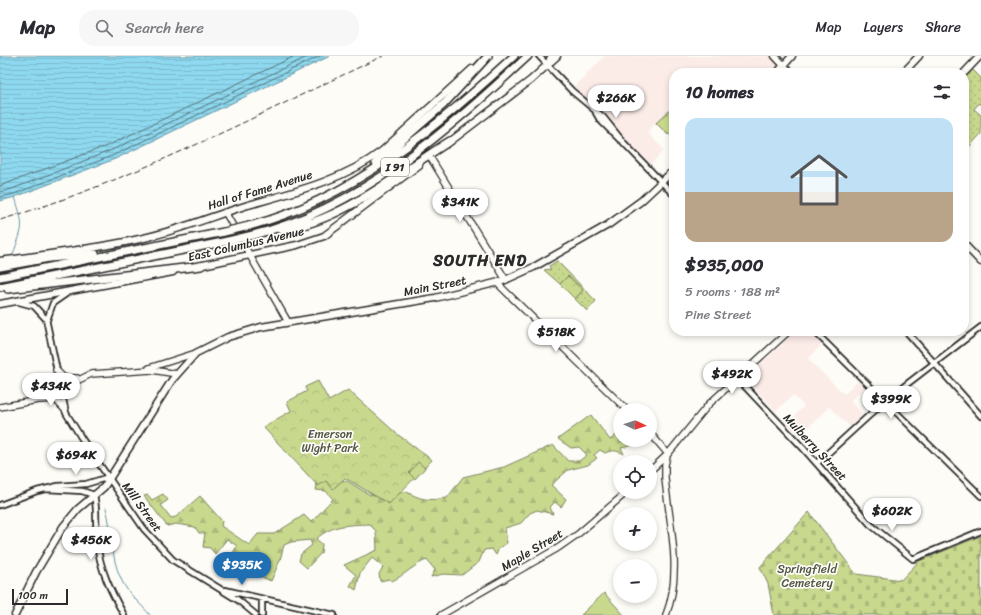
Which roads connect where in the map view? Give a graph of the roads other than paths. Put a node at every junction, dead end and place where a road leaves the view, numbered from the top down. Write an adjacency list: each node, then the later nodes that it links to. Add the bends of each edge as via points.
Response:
1 (487, 56): 22 (highway, via 454,94 418,128); 23 (main road, Hall of Fame Avenue, via 392,142 366,162 342,175 292,193)
2 (528, 56): 24 (highway, I 91, via 446,127 377,180 312,214)
3 (539, 56): 11 (street)
4 (552, 56): 11 (highway)
5 (557, 56): 11 (main road, East Columbus Avenue)
6 (775, 56): 12 (main road)
7 (792, 56): 12 (main road)
8 (920, 56): 15 (main road)
9 (980, 56): 16 (main road)
10 (513, 57): 22 (highway, I 91, via 406,147)
11 (548, 65): 17 (main road, East Columbus Avenue, via 527,84); 20 (street, via 603,117)
12 (784, 65): 13 (main road); 14 (main road)
13 (781, 68)
14 (787, 68)
15 (908, 68)
16 (969, 68)
17 (450, 141): 18 (main road, East Columbus Avenue); 24 (highway, via 341,210 305,224)
18 (430, 157): 27 (main road, East Columbus Avenue, via 327,234 297,245); 33 (main road)
19 (669, 175): 20 (main road, Main Street)
20 (661, 182): 21 (street); 33 (main road, Main Street, via 636,205 608,225)
21 (669, 190)
22 (333, 194): 26 (highway, I 91, bridge, via 294,212 248,226)
23 (225, 212): 27 (main road); 28 (main road, Hall of Fame Avenue, via 138,240)
24 (255, 234): 35 (highway, I 91, bridge)
25 (969, 249): 29 (main road)
26 (127, 251): 31 (highway); 32 (highway, I 91)
27 (250, 256): 30 (main road, East Columbus Avenue); 39 (main road)
28 (0, 261)
29 (981, 262)
30 (201, 266): 35 (highway, via 88,278 41,286); 36 (main road, East Columbus Avenue)
31 (0, 267)
32 (0, 277)
33 (506, 280): 34 (main road, Main Street)
34 (497, 283): 39 (main road, Main Street, via 430,299); 55 (main road)
35 (0, 288)
36 (68, 293): 37 (main road, East Columbus Avenue); 40 (street, Mill Street, via 53,303 48,315)
37 (15, 302): 38 (main road, East Columbus Avenue); 40 (street, Mill Street, via 34,306)
38 (0, 304)
39 (288, 322): 45 (main road, Main Street, via 239,333)
40 (48, 326): 47 (street, Mill Street)
41 (981, 328): 46 (street)
42 (783, 336): 51 (main road)
43 (819, 336): 54 (street)
44 (910, 336): 46 (street)
45 (196, 353): 48 (main road, Main Street, via 173,362); 49 (main road, Main Street)
46 (934, 364): 54 (street); 58 (street)
47 (56, 370): 50 (main road, via 66,379); 52 (street, Mill Street)
48 (139, 370): 49 (main road, Main Street); 50 (main road, Main Street, via 97,373)
49 (177, 374): 63 (main road)
50 (81, 377): 52 (main road, Main Street)
51 (737, 378): 60 (main road, via 709,404); 61 (street, Mulberry Street)
52 (60, 388): 53 (main road, Main Street); 57 (street, Mill Street)
53 (38, 400): 56 (main road, Main Street); 57 (main road, via 55,399)
54 (885, 401): 61 (street); 66 (street)
55 (620, 403)
56 (0, 407)
57 (65, 410): 63 (street, Mill Street)
58 (981, 416)
59 (657, 441): 60 (main road)
60 (668, 454): 62 (main road); 78 (main road, via 665,478 675,578)
61 (817, 463): 69 (street, Mulberry Street, via 877,531 913,560)
62 (657, 464)
63 (109, 478): 64 (street); 65 (main road); 70 (street, Mill Street, via 144,529 172,560)
64 (46, 489): 65 (street, via 82,491); 68 (street)
65 (94, 495): 72 (main road, via 63,527 36,572); 73 (street, via 99,559 110,589)
66 (981, 496)
67 (619, 499): 77 (main road, Maple Street, via 558,548)
68 (0, 505)
69 (981, 531)
70 (218, 587): 71 (street); 74 (street, Mill Street)
71 (262, 599): 75 (street); 76 (street)
72 (15, 615)
73 (124, 615)
74 (256, 615)
75 (262, 615)
76 (334, 615)
77 (441, 615)
78 (666, 615)

